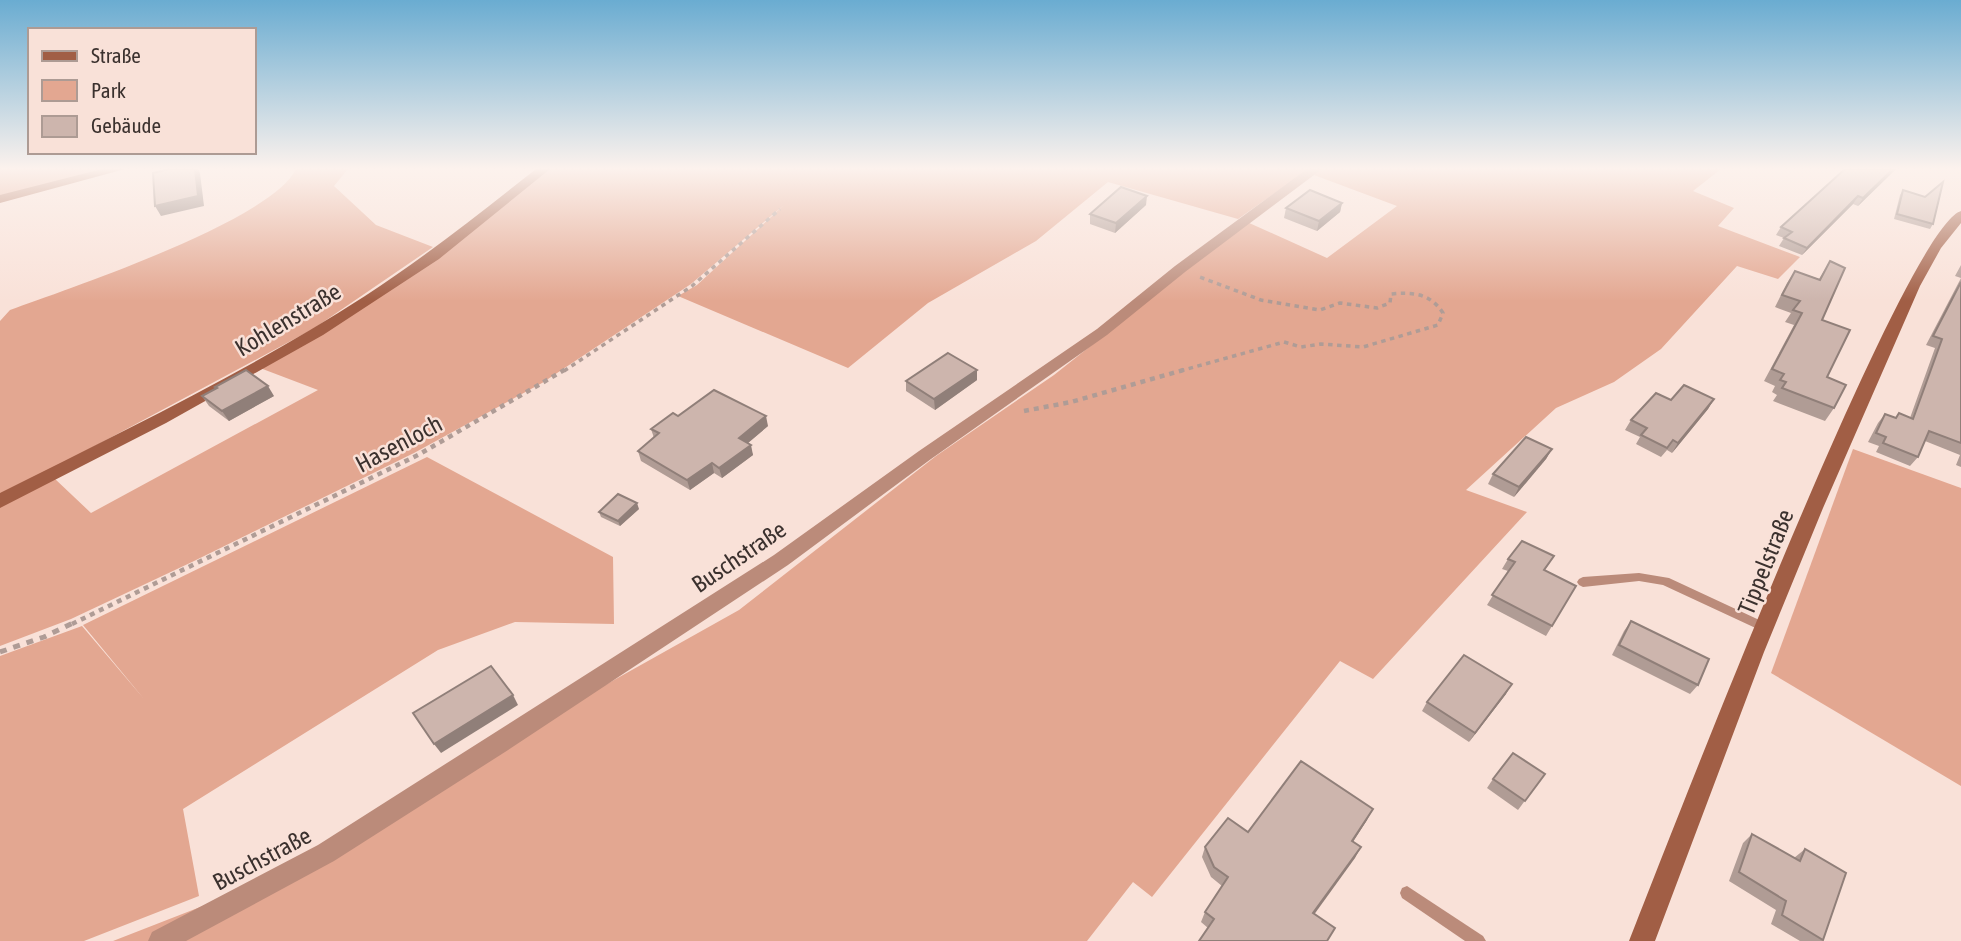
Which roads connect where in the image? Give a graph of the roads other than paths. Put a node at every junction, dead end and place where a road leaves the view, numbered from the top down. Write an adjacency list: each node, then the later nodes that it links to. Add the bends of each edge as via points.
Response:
1 (488, 213): 4 (street, Kohlenstraße, via 418,267 329,323 206,394)
2 (1256, 213): 8 (street, Buschstraße, via 1102,332 782,560 326,853)
3 (1961, 215): 6 (street, Tippelstraße, via 1946,229 1928,259 1847,432)
4 (0, 501)
5 (1583, 582): 6 (lane, via 1639,577 1665,581)
6 (1766, 628): 10 (street, Tippelstraße)
7 (1407, 893): 9 (lane)
8 (161, 941)
9 (1478, 941)
10 (1642, 941)

